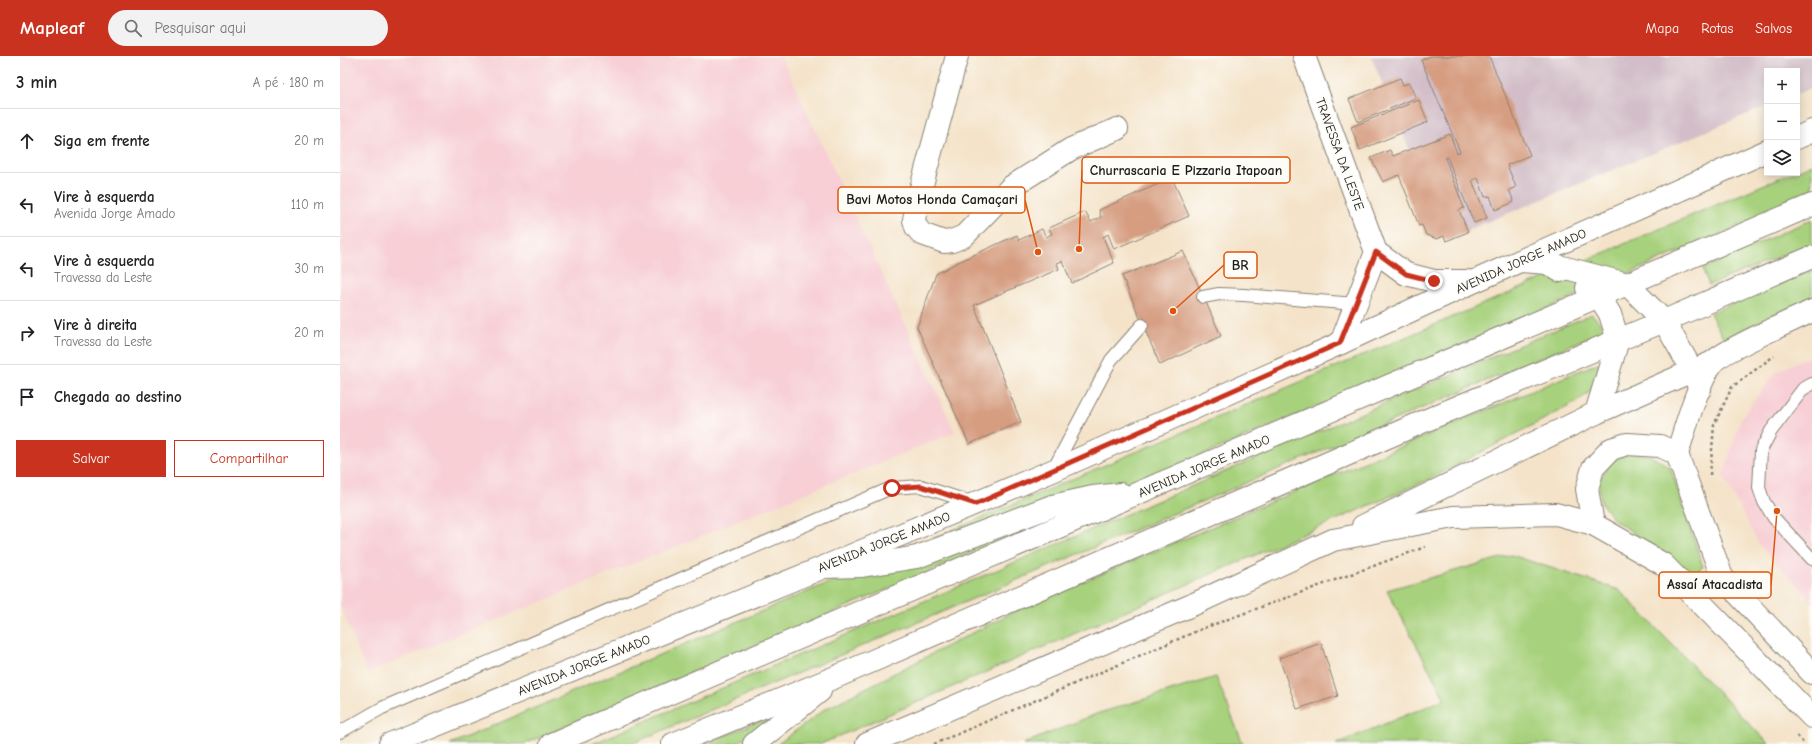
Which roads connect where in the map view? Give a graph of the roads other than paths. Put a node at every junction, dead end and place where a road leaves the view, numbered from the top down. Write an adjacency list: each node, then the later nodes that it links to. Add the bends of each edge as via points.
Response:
1 (957, 56): 3 (street, via 917,203 914,220 922,234 944,242 964,236 1011,187 1071,149)
2 (1304, 56): 8 (street, TRAVESSA DA LESTE)
3 (1117, 129)
4 (1812, 132): 5 (street)
5 (1800, 137)
6 (1764, 153): 10 (street, AVENIDA JORGE AMADO)
7 (1812, 205): 13 (street, AVENIDA JORGE AMADO)
8 (1376, 252): 12 (street, via 1406,274 1434,281); 16 (street)
9 (1812, 257): 18 (street)
10 (1521, 261): 11 (street); 12 (street, AVENIDA JORGE AMADO)
11 (1547, 263): 13 (street); 14 (street)
12 (1475, 280): 21 (street, AVENIDA JORGE AMADO)
13 (1627, 284): 14 (street, AVENIDA JORGE AMADO); 18 (street)
14 (1599, 296): 20 (street, via 1610,314); 27 (street, AVENIDA JORGE AMADO)
15 (1203, 297): 16 (lane, via 1244,294)
16 (1356, 304): 21 (street)
17 (1812, 311): 22 (street, via 1736,348 1713,362)
18 (1664, 321): 20 (street); 22 (street)
19 (1142, 325): 26 (lane, via 1111,360)
20 (1618, 340): 24 (street); 34 (street, via 1436,416)
21 (1340, 343): 26 (street, AVENIDA JORGE AMADO)
22 (1697, 381): 24 (street); 25 (street)
23 (1812, 384): 31 (lane, via 1803,389 1771,431 1761,450 1759,488 1774,518)
24 (1596, 413): 30 (street)
25 (1678, 454): 29 (street, via 1660,446 1628,444 1611,449 1593,468 1588,489); 33 (street, via 1722,577)
26 (1052, 471): 28 (street, AVENIDA JORGE AMADO)
27 (1144, 492): 32 (street, via 1092,497 1052,506 917,557 862,566); 38 (street, AVENIDA JORGE AMADO)
28 (976, 504): 32 (street, AVENIDA JORGE AMADO); 36 (lane, via 921,486 892,488 382,708)
29 (1593, 524): 30 (street, via 1556,514 1453,517); 35 (street, via 1663,564)
30 (1333, 540): 41 (street, via 1192,605)
31 (1812, 559)
32 (824, 567): 37 (street, AVENIDA JORGE AMADO)
33 (1812, 673)
34 (838, 676): 39 (street); 40 (street)
35 (1812, 717)
36 (340, 732)
37 (390, 744)
38 (551, 744)
39 (673, 744)
40 (754, 744)
41 (867, 744)

